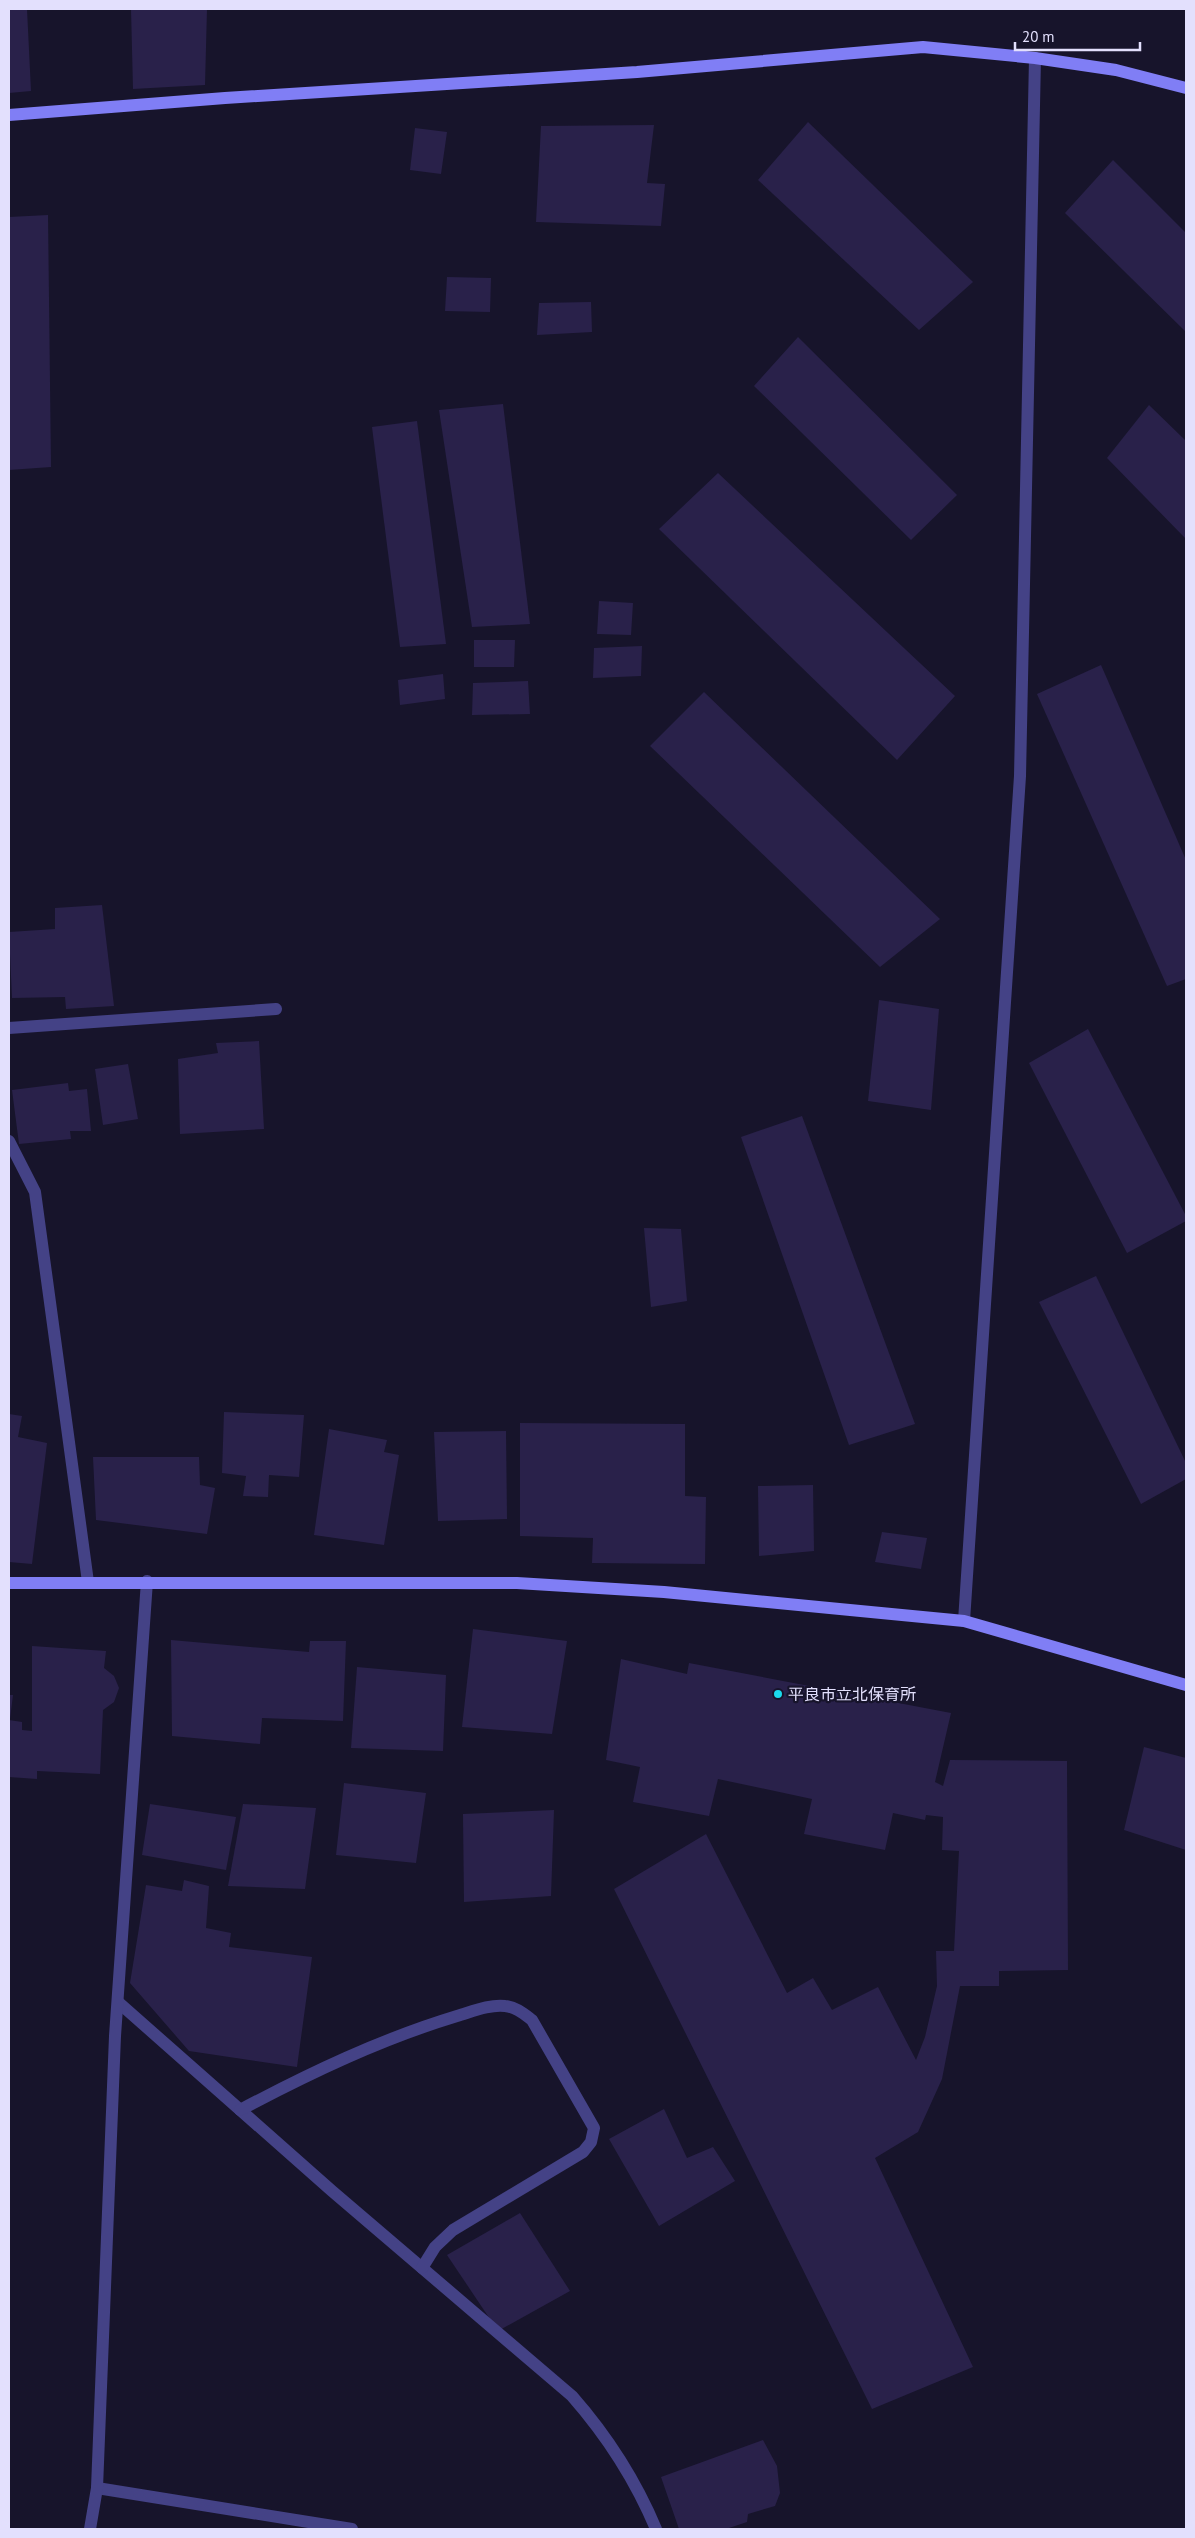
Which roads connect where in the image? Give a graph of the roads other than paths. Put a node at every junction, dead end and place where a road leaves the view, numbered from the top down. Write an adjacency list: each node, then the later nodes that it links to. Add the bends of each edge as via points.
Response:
1 (1035, 58): 2 (street, via 1116,70); 3 (street, via 922,47 637,72); 10 (street, via 1020,776)
2 (1186, 88)
3 (9, 115)
4 (276, 1010): 5 (street)
5 (9, 1028)
6 (9, 1141): 8 (street, via 35,1192)
7 (147, 1581): 8 (street); 10 (street, via 517,1583 664,1592); 12 (street)
8 (88, 1582): 9 (street)
9 (9, 1583)
10 (964, 1621): 11 (street)
11 (1186, 1685)
12 (118, 2002): 13 (street); 15 (street)
13 (240, 2110): 14 (street); 14 (street, via 304,2076 407,2031 504,2005 532,2020 594,2128 591,2142 583,2152 453,2230 435,2247)
14 (422, 2268): 18 (street, via 572,2396 602,2430 644,2500)
15 (97, 2488): 16 (street); 17 (street)
16 (90, 2529)
17 (352, 2529)
18 (656, 2529)

